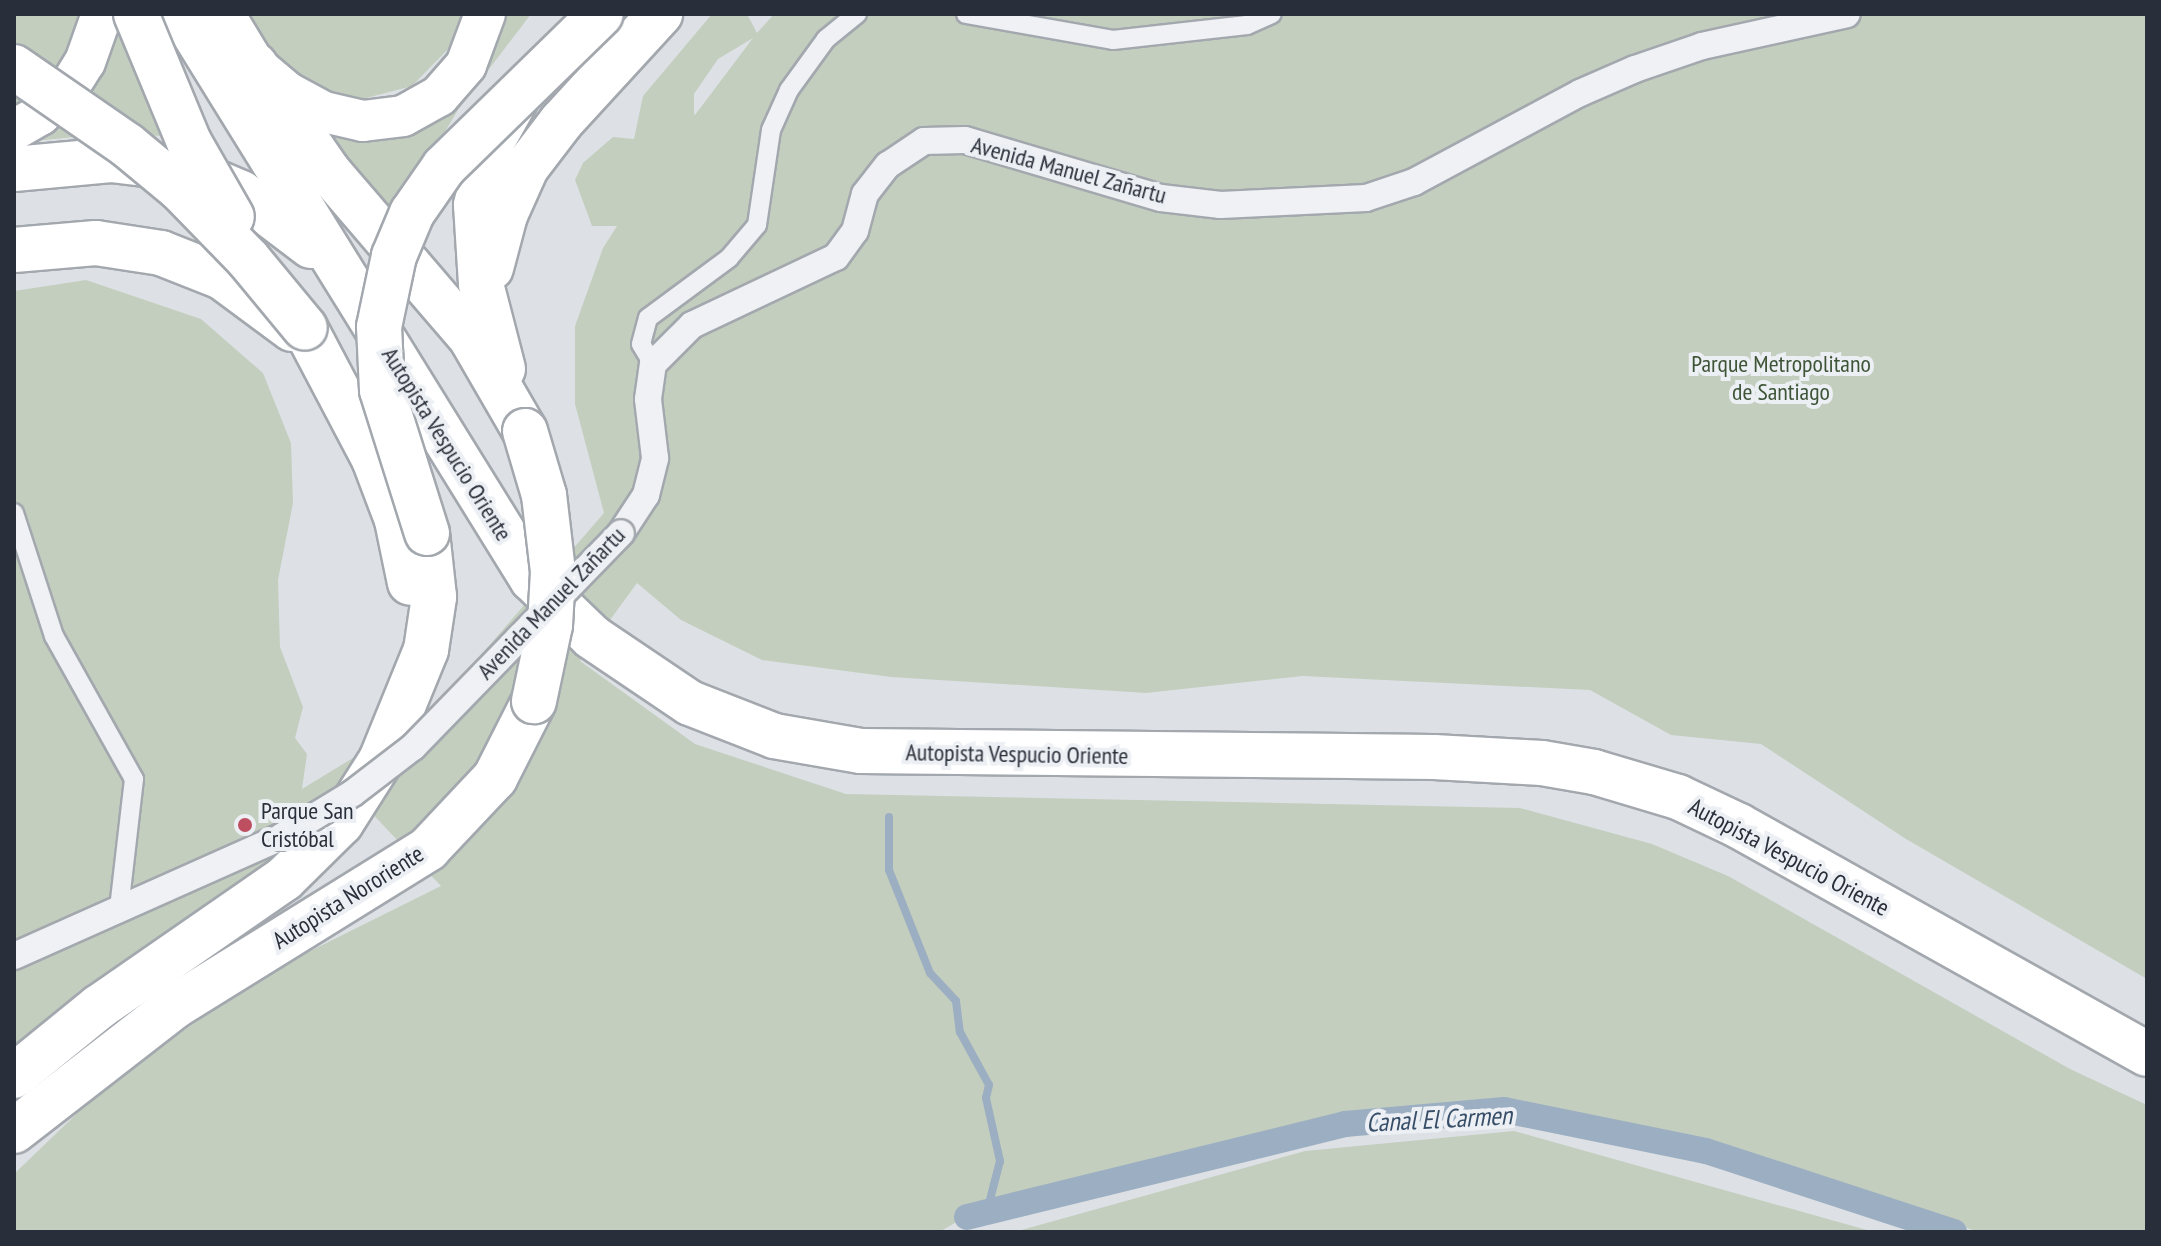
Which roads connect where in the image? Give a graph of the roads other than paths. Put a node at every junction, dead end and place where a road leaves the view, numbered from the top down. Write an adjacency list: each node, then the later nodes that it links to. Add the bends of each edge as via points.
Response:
1 (102, 14): 17 (main road, via 71,84 40,115)
2 (136, 14): 22 (highway, bridge, via 202,168)
3 (167, 14): 16 (highway)
4 (182, 14): 16 (highway, Autopista Vespucio Oriente)
5 (224, 14): 14 (main road)
6 (485, 14): 14 (main road, via 476,47 454,82 421,107 383,120 324,112 287,92)
7 (571, 14): 21 (highway, via 492,142 476,205 477,254)
8 (601, 14): 26 (highway, bridge, via 444,167 412,213 394,256 379,327 382,390 427,533 433,576 431,624)
9 (660, 14): 21 (highway, via 542,144 505,215 489,279)
10 (857, 14): 23 (street, via 826,39 789,90 771,130 757,225 729,258 648,318 641,344)
11 (966, 14): 12 (street, via 1113,40 1247,25)
12 (1272, 14)
13 (1847, 14): 23 (street, Avenida Manuel Zañartu, via 1702,46 1635,69 1414,182 1366,198 1262,205 1161,198 965,140 924,141 888,165 865,194 855,231 836,257 692,325)
14 (255, 65): 24 (highway, via 362,213 471,338)
15 (14, 67): 22 (highway, bridge, via 180,189 241,250)
16 (245, 116): 20 (highway, Autopista Vespucio Oriente)
17 (14, 130)
18 (14, 169): 20 (highway, via 111,160 161,164 216,179 300,233)
19 (14, 250): 22 (highway, via 96,243 192,263 277,314)
20 (361, 304): 29 (highway, Autopista Vespucio Oriente, via 500,531 548,597 658,686 723,717 801,743 861,751 1434,757 1542,763 1594,772 1678,797 1739,826)
21 (488, 314): 24 (highway)
22 (318, 350): 26 (highway, via 374,459 403,545 413,613)
23 (653, 364): 27 (street, Avenida Manuel Zañartu, bridge, via 648,399 655,458 646,495 621,533 413,747 353,793 281,837)
24 (525, 431): 31 (highway, Autopista Nororiente, bridge, via 544,495 553,572 549,637 534,701 495,778 428,849 208,984 112,1051)
25 (14, 513): 27 (street, via 54,636 134,779)
26 (407, 700): 30 (highway, Autopista Nororiente, via 369,783 322,845 284,879 99,1007)
27 (119, 909): 28 (street, Avenida Manuel Zañartu)
28 (14, 956)
29 (2147, 1054)
30 (24, 1067)
31 (14, 1131)

